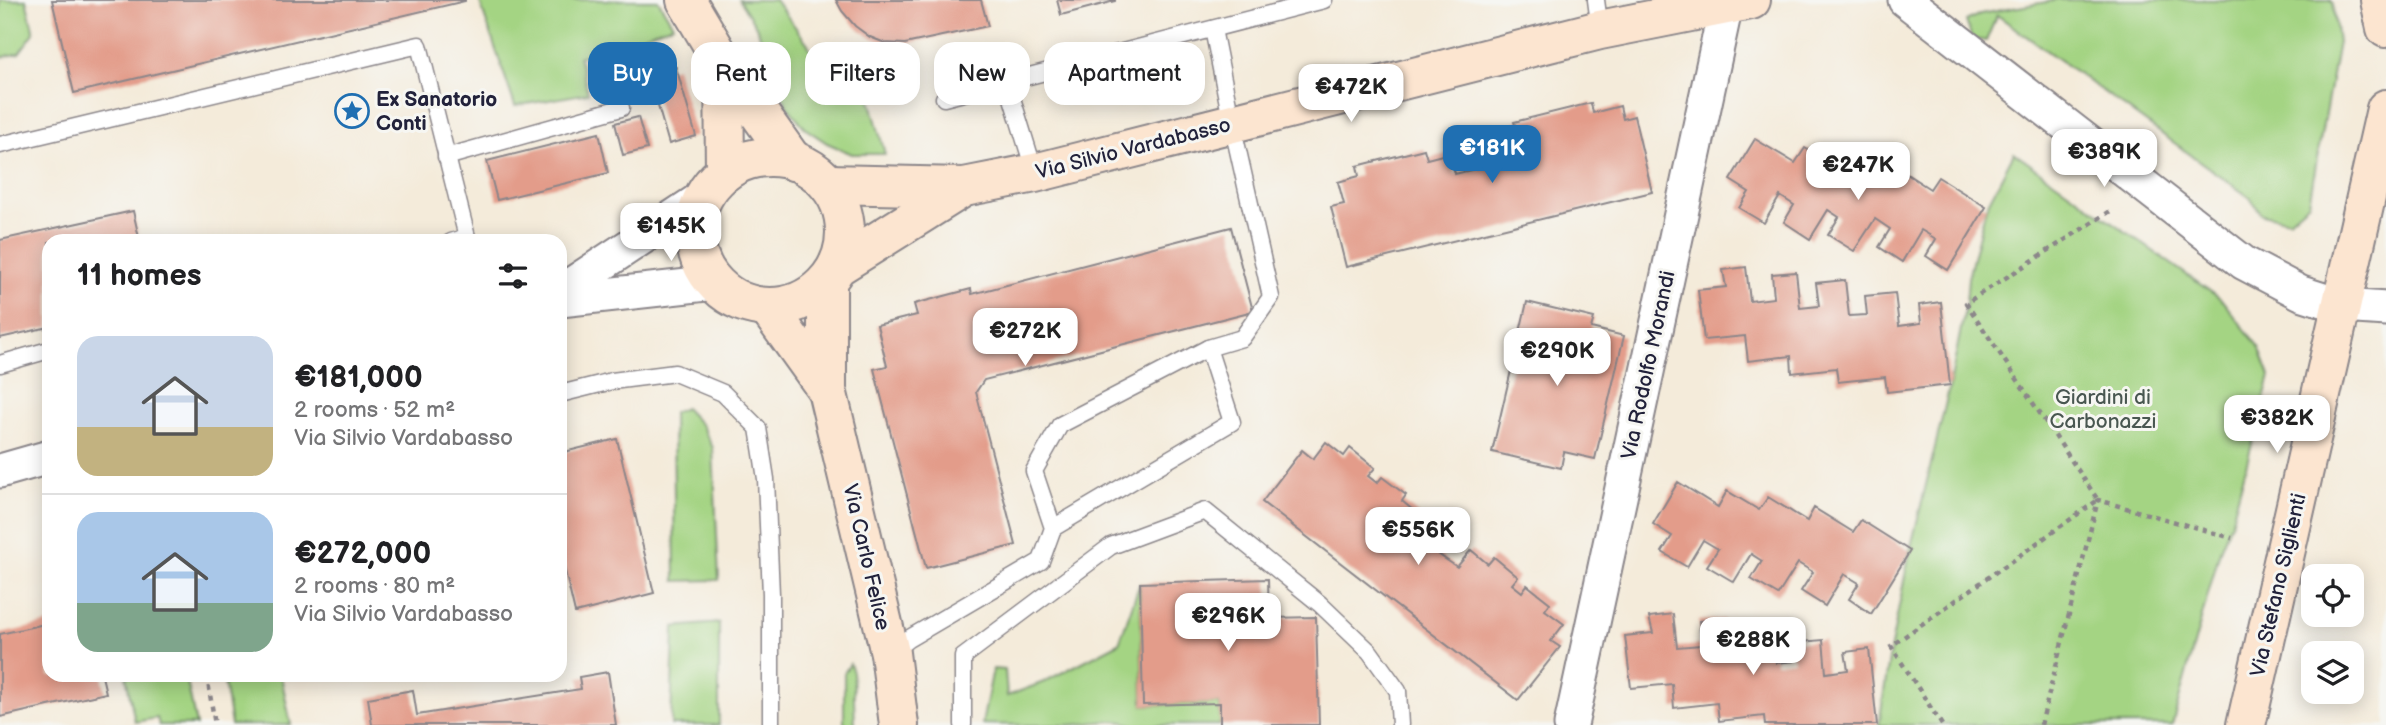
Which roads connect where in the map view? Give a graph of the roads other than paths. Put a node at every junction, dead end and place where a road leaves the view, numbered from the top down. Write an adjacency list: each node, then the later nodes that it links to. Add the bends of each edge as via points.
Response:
1 (686, 0): 9 (main road)
2 (1324, 0): 8 (lane)
3 (1905, 0): 30 (street, via 2244,263 2301,293)
4 (2380, 0): 7 (main road)
5 (1739, 2): 6 (main road, Via Silvio Vardabasso); 46 (street, Via Rodolfo Morandi)
6 (1598, 15): 16 (main road, Via Silvio Vardabasso)
7 (2386, 28)
8 (1213, 29): 10 (lane); 16 (lane)
9 (711, 42)
10 (1030, 76)
11 (721, 105): 21 (main road)
12 (753, 105): 19 (main road)
13 (1014, 105): 20 (lane)
14 (621, 108): 18 (lane)
15 (2386, 109): 24 (main road, Via Stefano Siglienti)
16 (1232, 124): 20 (main road, Via Silvio Vardabasso); 33 (lane, via 1271,297 1242,338)
17 (0, 145): 18 (lane, via 419,44)
18 (446, 157): 25 (lane)
19 (793, 161): 21 (main road, via 770,157 746,161); 22 (main road)
20 (1035, 173): 23 (main road, Via Silvio Vardabasso)
21 (715, 184): 27 (main road, via 696,218 702,263); 28 (street)
22 (828, 184): 23 (main road, Via Silvio Vardabasso); 26 (main road, via 840,203 845,224 845,245)
23 (964, 187): 26 (main road, Via Silvio Vardabasso)
24 (2376, 187): 30 (main road, Via Stefano Siglienti)
25 (466, 234)
26 (832, 274): 31 (main road, via 810,296); 36 (main road, Via Carlo Felice)
27 (715, 283): 29 (street); 31 (main road, via 730,296)
28 (567, 287)
29 (567, 299)
30 (2342, 306): 32 (street); 47 (main road, Via Stefano Siglienti)
31 (768, 308): 36 (main road, Via Carlo Felice)
32 (2386, 309)
33 (1208, 348): 40 (lane, via 1060,425 1034,471); 40 (lane, via 1233,422)
34 (42, 352): 35 (lane)
35 (0, 363)
36 (827, 390): 41 (main road, Via Carlo Felice)
37 (567, 392): 42 (lane, via 675,373 723,393 758,428 766,479)
38 (42, 459): 39 (street)
39 (0, 471)
40 (1053, 528): 41 (lane, via 1041,561)
41 (890, 653): 43 (main road, Via Carlo Felice)
42 (771, 725)
43 (900, 725)
44 (963, 725): 45 (lane, via 963,657 1111,546 1205,510 1320,604 1370,652 1398,691)
45 (1400, 725)
46 (1571, 725)
47 (2246, 725)

